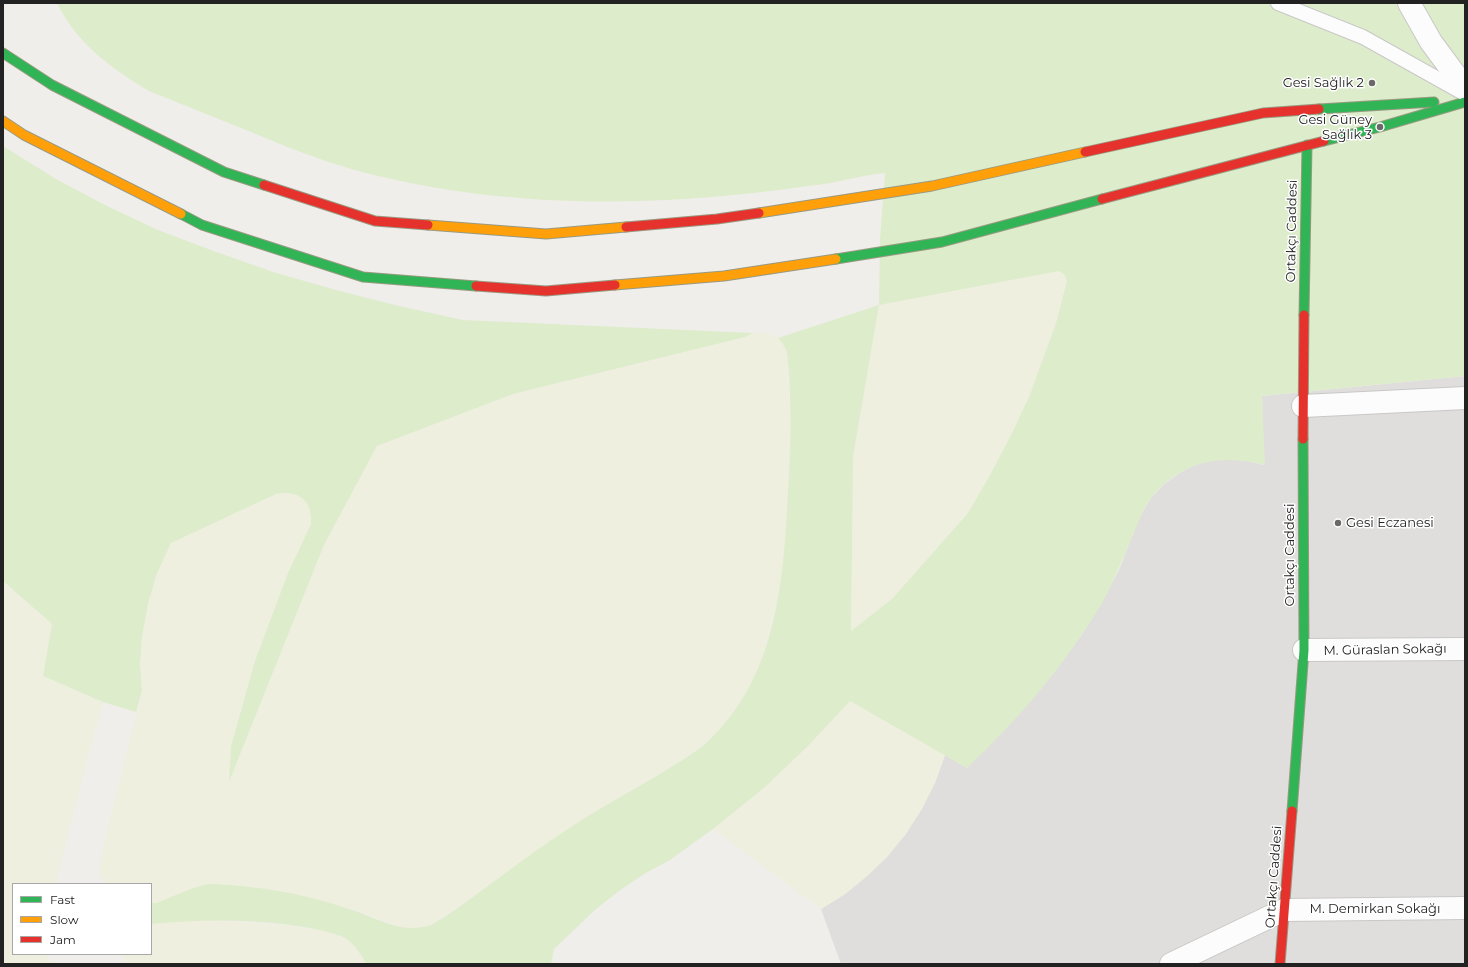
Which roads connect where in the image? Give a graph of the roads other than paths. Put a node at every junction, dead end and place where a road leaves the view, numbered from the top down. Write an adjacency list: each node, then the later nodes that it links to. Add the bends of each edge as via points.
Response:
1 (1278, 3): 5 (lane, via 1363,37)
2 (1409, 3): 4 (street, via 1431,42)
3 (3, 54): 6 (street, via 52,85 224,172 375,221 546,234 717,219 932,186 1263,113)
4 (1465, 88)
5 (1465, 94)
6 (1465, 101): 8 (street, via 1380,127)
7 (3, 121): 8 (street, via 24,135 202,225 363,277 546,291 724,276 942,242)
8 (1307, 145): 10 (street, Ortakçı Caddesi)
9 (1465, 398): 10 (street)
10 (1303, 406): 12 (street, Ortakçı Caddesi)
11 (1465, 649): 12 (street, M. Güraslan Sokağı)
12 (1304, 650): 14 (street, Ortakçı Caddesi)
13 (1465, 908): 14 (street, M. Demirkan Sokağı)
14 (1284, 910): 15 (street); 16 (street, Ortakçı Caddesi)
15 (1170, 964)
16 (1280, 964)

